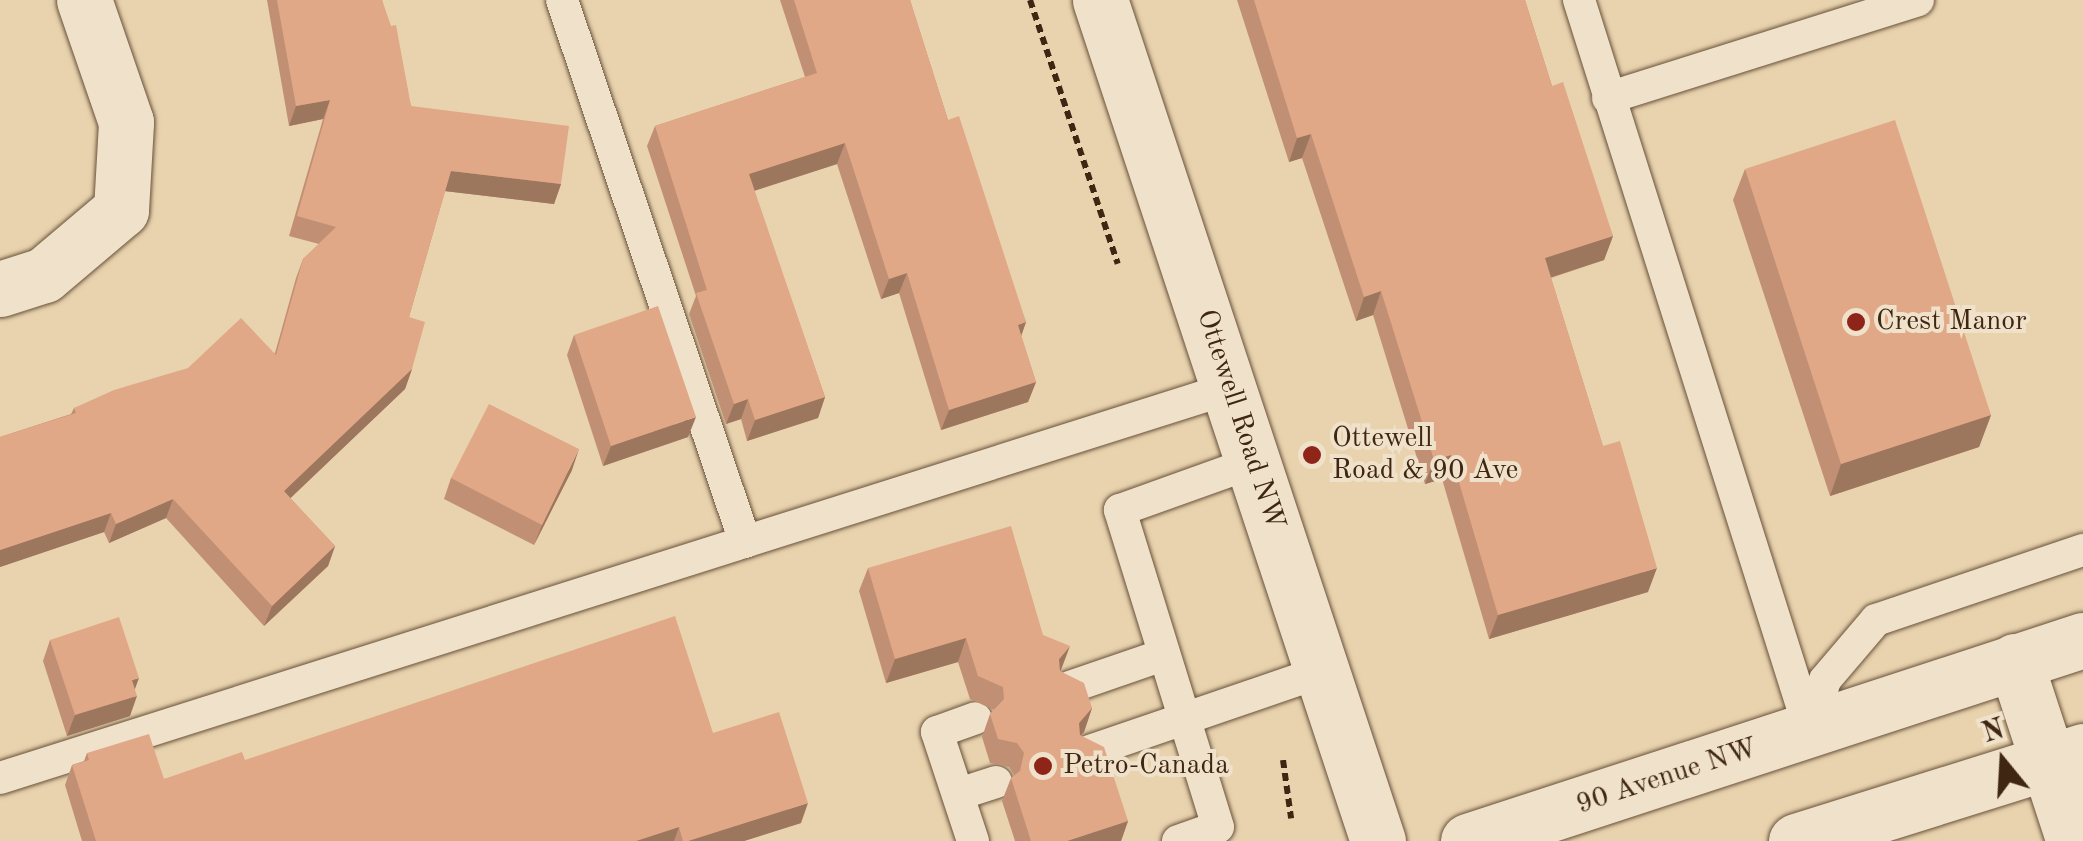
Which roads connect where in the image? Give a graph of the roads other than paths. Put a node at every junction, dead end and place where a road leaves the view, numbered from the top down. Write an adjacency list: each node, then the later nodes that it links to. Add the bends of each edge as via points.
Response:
1 (84, 0): 7 (street, via 126,122 122,210 44,275)
2 (562, 0): 10 (lane)
3 (1100, 0): 8 (street, Ottewell Road NW)
4 (1579, 0): 6 (lane)
5 (1918, 0): 6 (lane)
6 (1608, 98): 19 (lane)
7 (0, 289)
8 (1230, 388): 9 (street, Ottewell Road NW); 10 (lane)
9 (1254, 462): 13 (lane, via 1120,510); 15 (street, Ottewell Road NW)
10 (745, 542): 22 (lane)
11 (2083, 550): 19 (lane, via 1876,620 1825,680)
12 (2083, 640): 14 (street, 90 Avenue NW)
13 (1163, 655): 16 (lane); 18 (lane)
14 (2015, 661): 19 (street, 90 Avenue NW); 21 (street)
15 (1321, 672): 18 (lane); 28 (street, Ottewell Road NW)
16 (1070, 687)
17 (976, 718): 24 (lane, via 937,732)
18 (1182, 721): 20 (lane); 25 (lane)
19 (1810, 731): 29 (street, 90 Avenue NW)
20 (1090, 751)
21 (2065, 757): 30 (street); 31 (street)
22 (0, 778)
23 (996, 782): 24 (lane)
24 (959, 794): 26 (lane)
25 (1221, 834): 27 (lane)
26 (973, 841)
27 (1178, 841)
28 (1378, 841)
29 (1468, 841)
30 (1796, 841)
31 (2074, 841)

